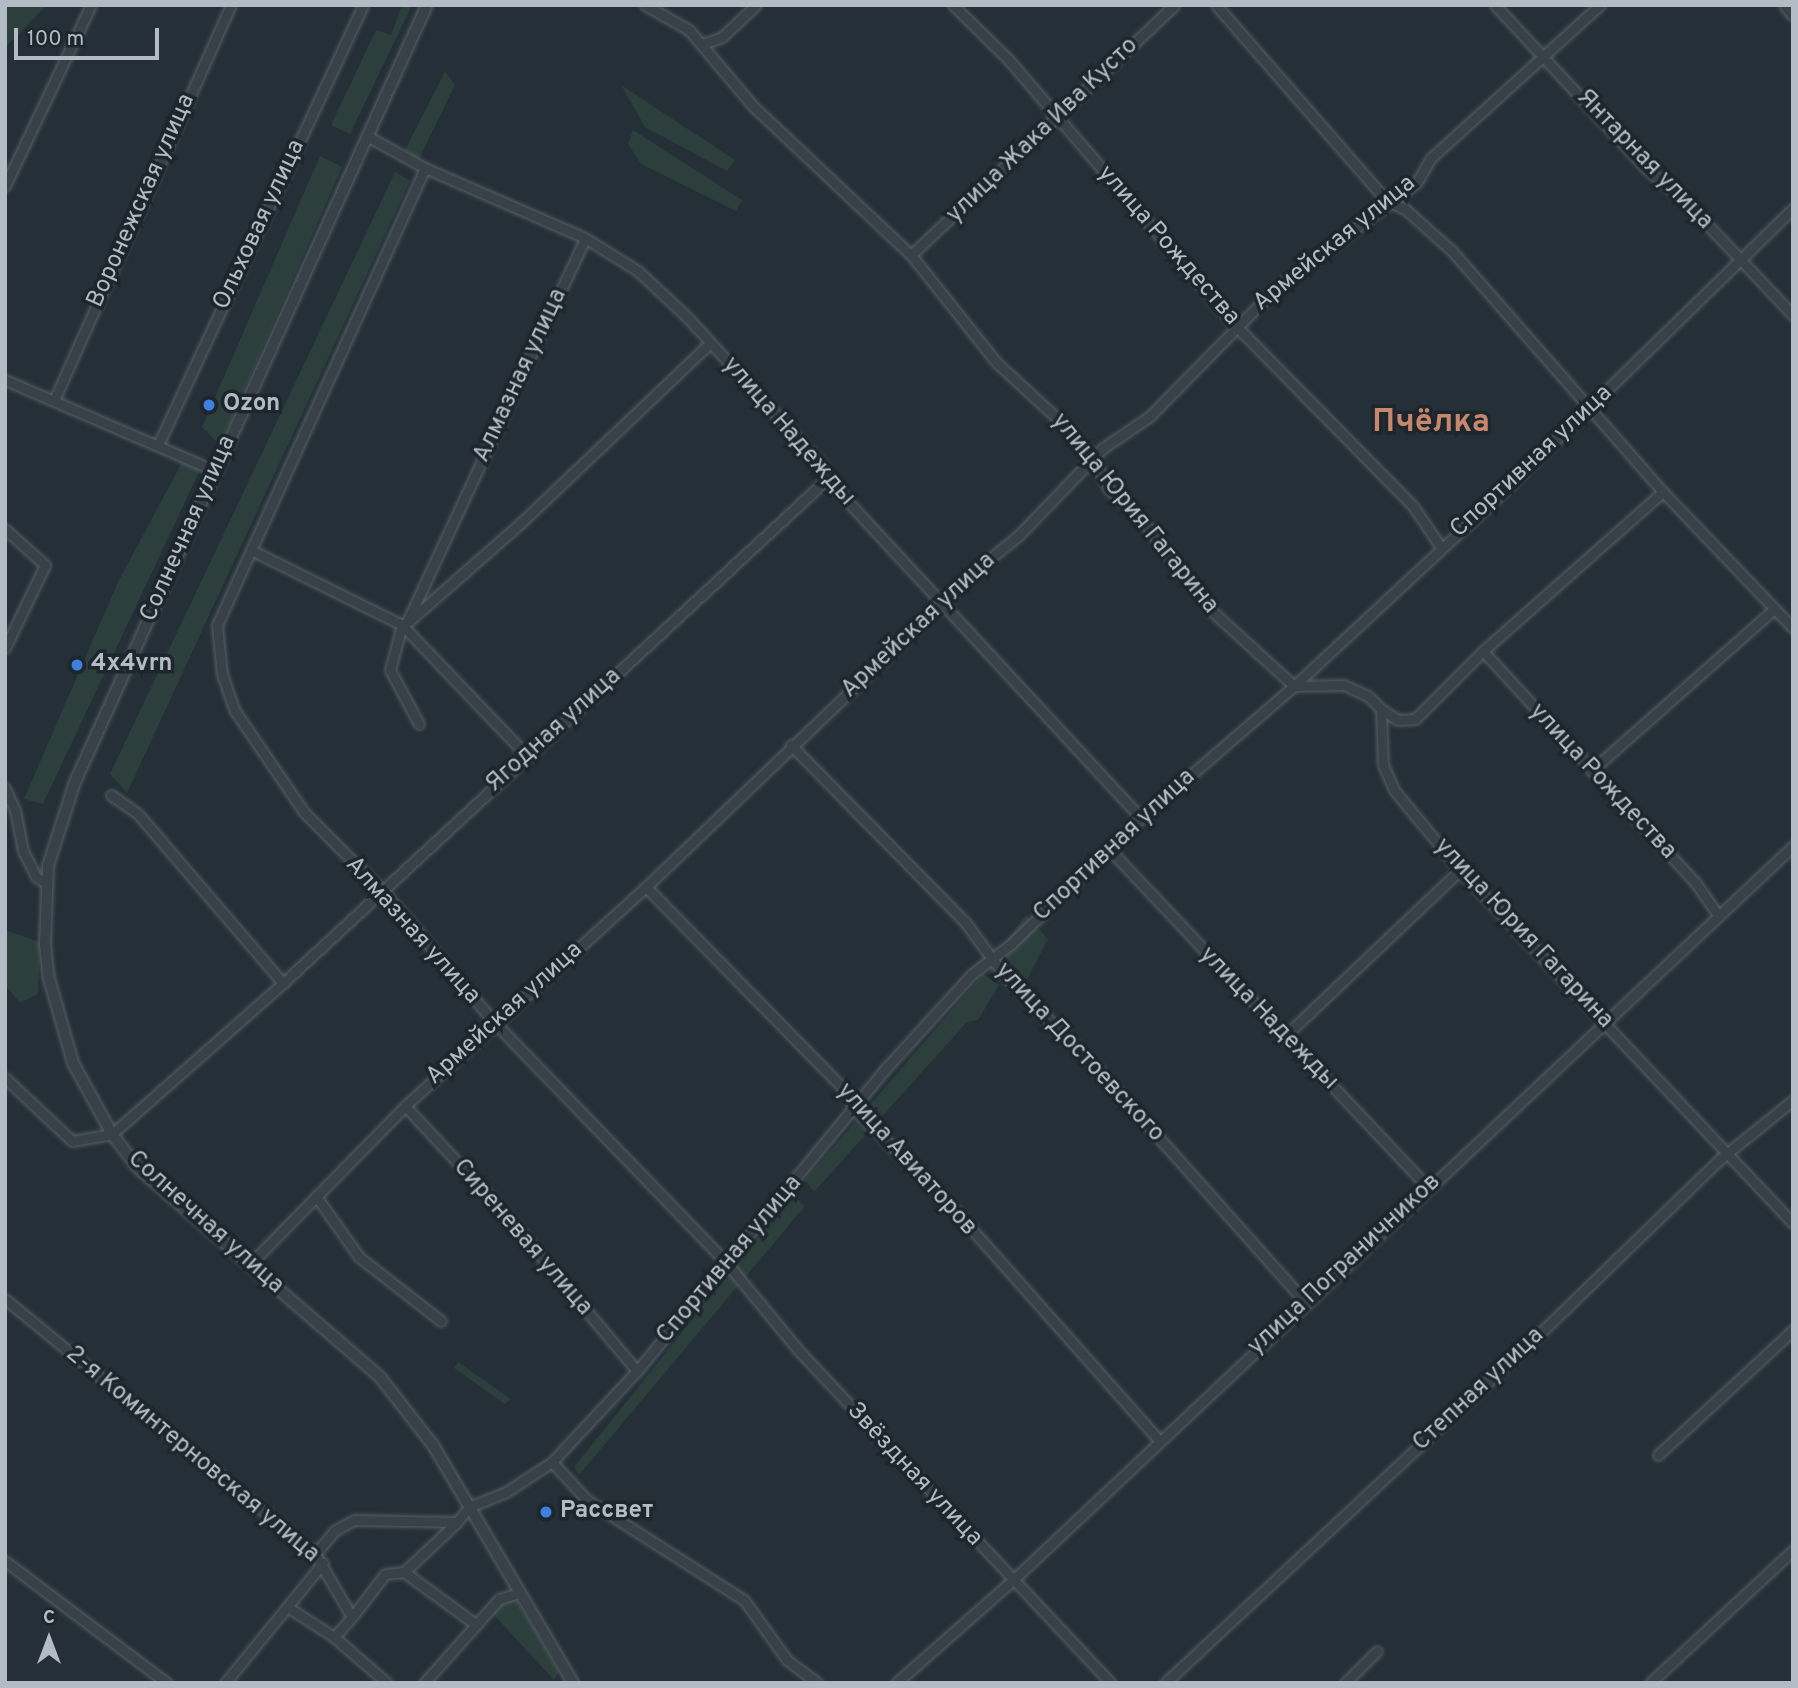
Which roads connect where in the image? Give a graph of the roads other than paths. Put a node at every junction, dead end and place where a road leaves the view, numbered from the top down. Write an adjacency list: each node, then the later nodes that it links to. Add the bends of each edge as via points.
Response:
1 (91, 5): 19 (street)
2 (231, 5): 29 (street, Воронежская улица)
3 (363, 5): 31 (street, Ольховая улица)
4 (427, 5): 17 (street, Солнечная улица)
5 (645, 5): 14 (street, улица Юрия Гагарина, via 690,30)
6 (755, 5): 14 (street, via 722,37)
7 (953, 5): 16 (street, улица Рождества)
8 (1174, 5): 16 (street, улица Жака Ива Кусто)
9 (1216, 5): 20 (street)
10 (1495, 5): 15 (street, Янтарная улица)
11 (1600, 5): 15 (street, Армейская улица)
12 (1784, 5): 13 (street)
13 (1793, 16)
14 (702, 44): 23 (street, улица Юрия Гагарина, via 753,106)
15 (1542, 55): 20 (street, Армейская улица, via 1431,158 1417,182); 24 (street, Янтарная улица, via 1647,169)
16 (1058, 119): 23 (street, улица Жака Ива Кусто); 26 (street, улица Рождества)
17 (367, 136): 18 (street, улица Надежды); 33 (street, Солнечная улица)
18 (425, 168): 22 (street, улица Надежды); 38 (street, Алмазная улица)
19 (5, 186)
20 (1387, 201): 26 (street, Армейская улица); 30 (street, via 1405,209 1452,251)
21 (1793, 208): 24 (street, Спортивная улица)
22 (585, 238): 27 (street, улица Надежды, via 638,271); 41 (street, Алмазная улица)
23 (911, 255): 32 (street, улица Юрия Гагарина, via 997,363 1071,431)
24 (1740, 259): 25 (street, Янтарная улица); 30 (street, Спортивная улица)
25 (1793, 315)
26 (1236, 326): 32 (street, Армейская улица, via 1150,416); 37 (street, улица Рождества, via 1371,460 1413,506)
27 (710, 343): 34 (street, улица Надежды, via 822,465); 41 (street, via 524,520)
28 (5, 380): 29 (street)
29 (55, 398): 31 (street)
30 (1590, 408): 35 (street); 37 (street, Спортивная улица)
31 (158, 445): 33 (street)
32 (1093, 458): 39 (street, Армейская улица, via 1018,536); 45 (street, улица Юрия Гагарина, via 1109,488 1143,521 1213,612)
33 (215, 471): 57 (street, Солнечная улица, via 75,782 51,851)
34 (827, 479): 39 (street, улица Надежды); 49 (street, Ягодная улица)
35 (1663, 492): 40 (street); 44 (street)
36 (5, 529): 43 (street, via 45,565)
37 (1440, 546): 45 (street, Спортивная улица)
38 (253, 551): 41 (street); 59 (street, Алмазная улица, via 217,625 222,674 231,699 304,812)
39 (945, 602): 48 (street, Армейская улица); 53 (street, улица Надежды)
40 (1774, 609): 42 (street); 50 (street)
41 (405, 624): 47 (street, Алмазная улица, via 390,670); 49 (street)
42 (1793, 628)
43 (5, 648)
44 (1483, 651): 46 (street, via 1415,719 1398,720); 50 (street, улица Рождества)
45 (1294, 687): 46 (street, via 1344,685 1368,696); 53 (street, Спортивная улица)
46 (1381, 709): 56 (street, улица Юрия Гагарина, via 1383,765 1394,790)
47 (419, 724)
48 (791, 745): 58 (street, Армейская улица); 61 (street, улица Достоевского, via 965,922)
49 (527, 755): 59 (street, Ягодная улица)
50 (1591, 771): 60 (street, улица Рождества, via 1695,882)
51 (5, 788): 57 (street, via 15,810 23,851 36,877)
52 (111, 795): 62 (street, via 138,814)
53 (1142, 818): 55 (street, Спортивная улица)
54 (1793, 846): 60 (street, улица Пограничников)
55 (1110, 850): 61 (street, Спортивная улица); 65 (street, улица Надежды)
56 (1460, 870): 64 (street, улица Юрия Гагарина); 65 (street)
57 (46, 883): 70 (street, Солнечная улица, via 46,954 58,1014 73,1063)
58 (646, 887): 63 (street, Армейская улица); 69 (street, улица Авиаторов, via 846,1091)
59 (379, 891): 62 (street, Ягодная улица); 63 (street, Алмазная улица)
60 (1718, 915): 64 (street, улица Пограничников)
61 (991, 958): 69 (street, Спортивная улица); 78 (street, улица Достоевского, via 1095,1066)
62 (283, 983): 70 (street, Ягодная улица)
63 (494, 1022): 68 (street, Армейская улица); 75 (street, Алмазная улица)
64 (1603, 1022): 71 (street, улица Юрия Гагарина); 72 (street, улица Пограничников)
65 (1283, 1038): 72 (street, улица Надежды)
66 (5, 1078): 70 (street, via 72,1141)
67 (1793, 1100): 71 (street, Степная улица)
68 (405, 1106): 73 (street, Армейская улица); 81 (street, Сиреневая улица, via 502,1210)
69 (854, 1108): 75 (street, Спортивная улица); 82 (street, улица Авиаторов, via 952,1208)
70 (112, 1134): 76 (street, Солнечная улица, via 138,1168)
71 (1727, 1154): 74 (street, улица Юрия Гагарина); 107 (street, Степная улица)
72 (1427, 1188): 78 (street, улица Пограничников)
73 (316, 1196): 76 (street, Армейская улица); 79 (street, via 359,1257)
74 (1793, 1223)
75 (725, 1261): 81 (street, Спортивная улица); 92 (street, Звёздная улица, via 800,1352)
76 (249, 1265): 85 (street, Солнечная улица, via 380,1377 433,1446)
77 (5, 1299): 88 (street, 2-я Коминтерновская улица)
78 (1306, 1303): 82 (street, улица Пограничников)
79 (441, 1321)
80 (1793, 1330): 83 (street)
81 (638, 1371): 84 (street, Спортивная улица)
82 (1159, 1440): 92 (street, улица Пограничников)
83 (1658, 1455)
84 (552, 1462): 85 (street, Спортивная улица, via 506,1492); 104 (street, via 587,1500 744,1600 787,1660)
85 (469, 1507): 86 (street); 93 (street, Солнечная улица)
86 (457, 1522): 88 (street, via 354,1520 334,1531); 91 (street)
87 (1793, 1550): 109 (street)
88 (315, 1554): 90 (street, 2-я Коминтерновская улица)
89 (5, 1561): 100 (street)
90 (323, 1563): 94 (street); 95 (street, 2-я Коминтерновская улица)
91 (404, 1572): 95 (street, via 385,1574); 96 (street)
92 (1013, 1580): 105 (street, улица Пограничников); 106 (street, Звёздная улица)
93 (519, 1593): 96 (street, via 499,1599); 99 (street, Солнечная улица)
94 (289, 1608): 97 (street); 101 (street)
95 (352, 1617): 97 (street)
96 (474, 1623): 103 (street)
97 (334, 1637): 102 (street)
98 (1377, 1651): 108 (street)
99 (570, 1681)
100 (167, 1683)
101 (225, 1683)
102 (387, 1683)
103 (424, 1683)
104 (817, 1683)
105 (896, 1683)
106 (1111, 1683)
107 (1165, 1683)
108 (1345, 1683)
109 (1650, 1683)

